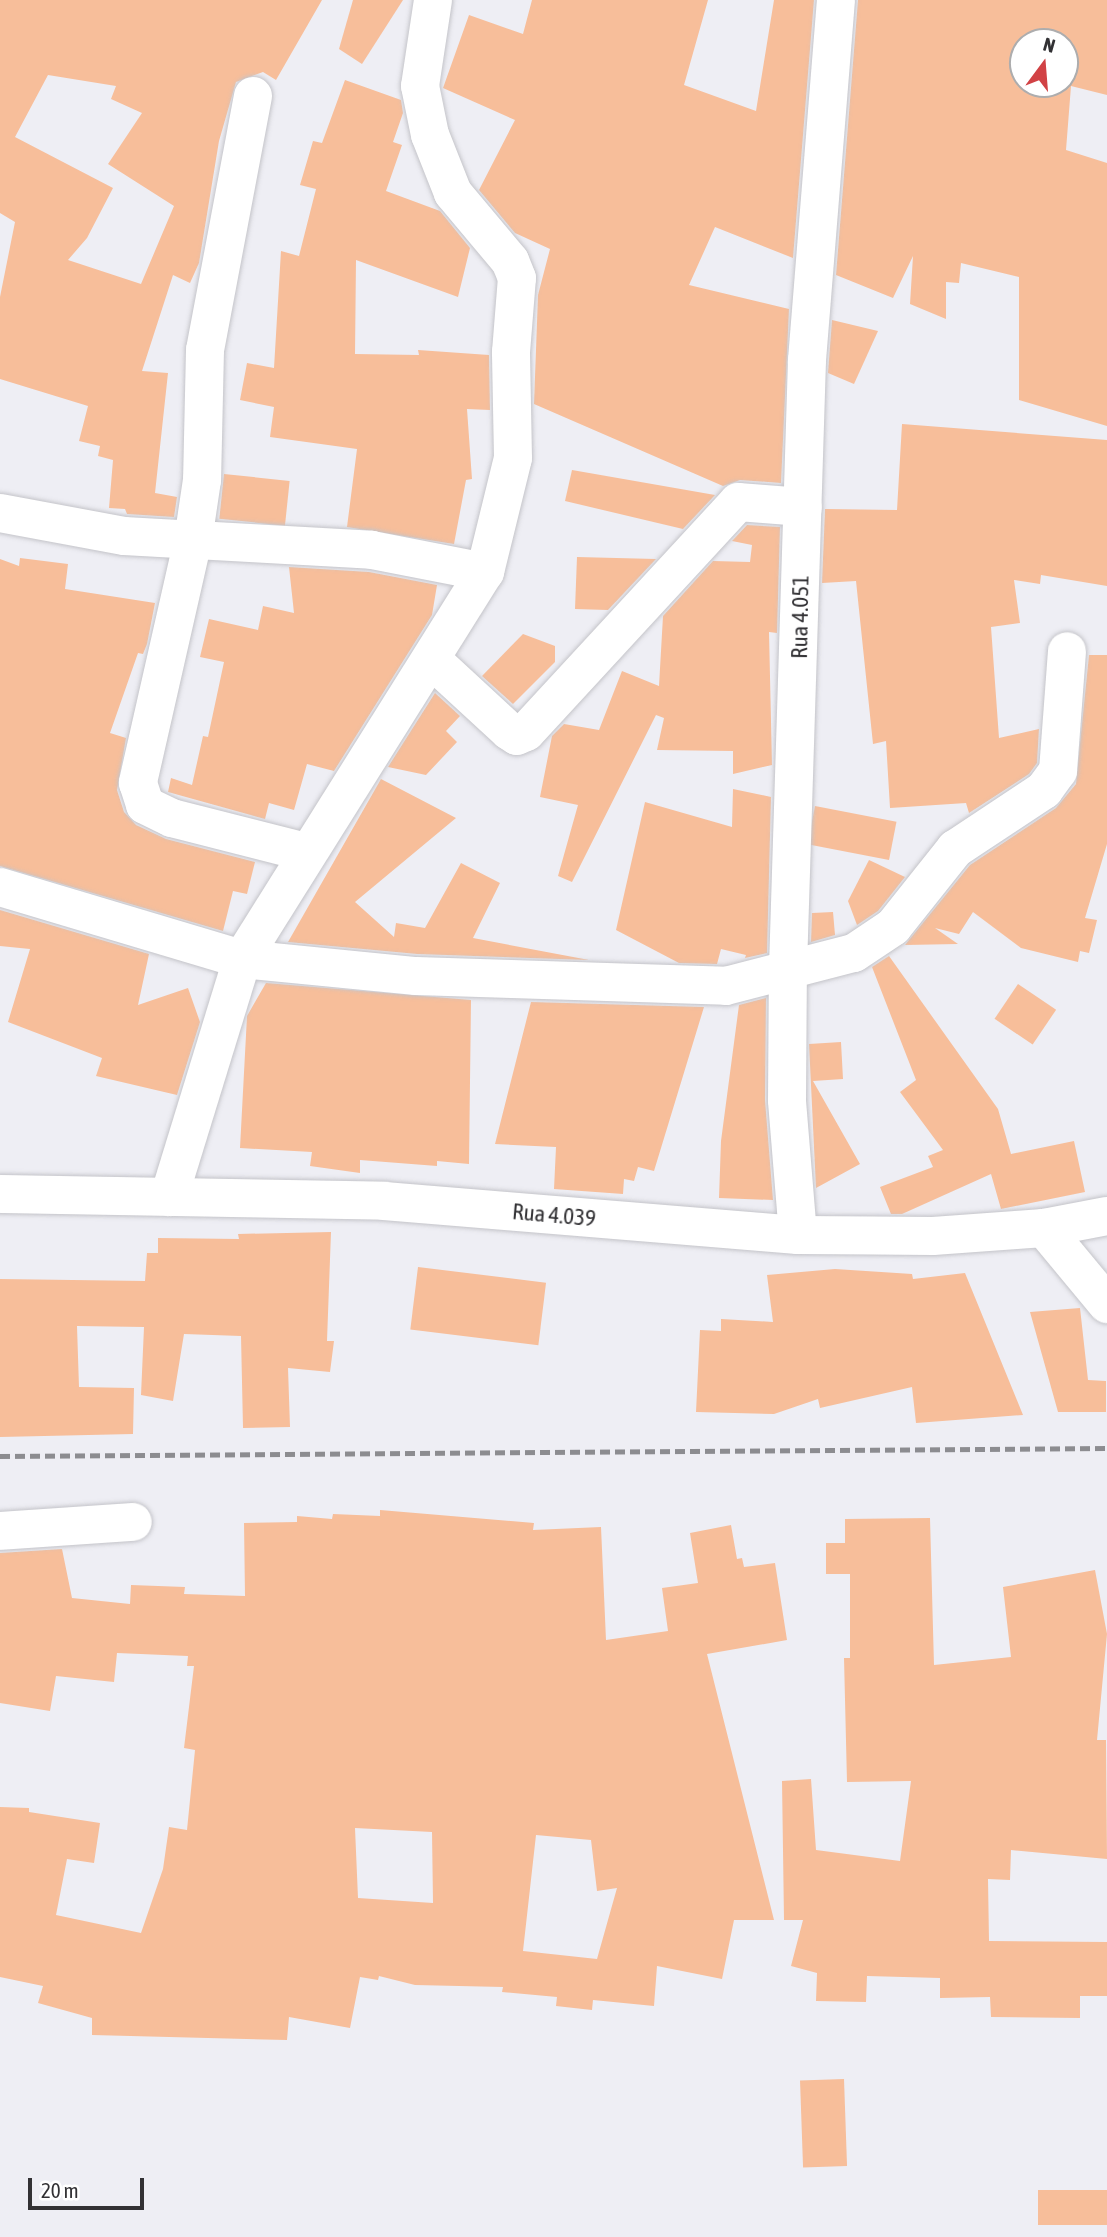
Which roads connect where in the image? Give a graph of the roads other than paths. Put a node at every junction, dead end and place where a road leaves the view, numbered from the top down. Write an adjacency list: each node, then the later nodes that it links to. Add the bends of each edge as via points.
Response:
1 (433, 0): 7 (street, via 420,86 430,135 453,193 510,261 517,278 511,352 513,458)
2 (836, 0): 4 (street, Rua 4.051, via 807,360)
3 (253, 96): 6 (street, via 205,350 202,480)
4 (803, 507): 9 (street, via 738,502 526,732 517,736); 13 (street, Rua 4.051)
5 (0, 513): 6 (street, via 124,536)
6 (193, 540): 7 (street, via 372,551); 10 (street, via 138,783 145,805 172,818)
7 (485, 572): 9 (street)
8 (1067, 651): 13 (street, via 1058,771 1044,790 955,849 893,927 855,953)
9 (432, 659): 10 (street)
10 (305, 852): 12 (street)
11 (0, 887): 12 (street)
12 (242, 959): 13 (street, via 416,976 726,986); 15 (street)
13 (788, 968): 18 (street, Rua 4.051, via 787,1100)
14 (0, 1194): 15 (street, Rua 4.039)
15 (169, 1197): 18 (street, Rua 4.039, via 384,1201)
16 (1107, 1216): 17 (street, Rua 4.039)
17 (1044, 1228): 18 (street, Rua 4.039, via 933,1236); 19 (street)
18 (798, 1235)
19 (1107, 1304)
20 (133, 1522): 21 (street)
21 (0, 1531)

